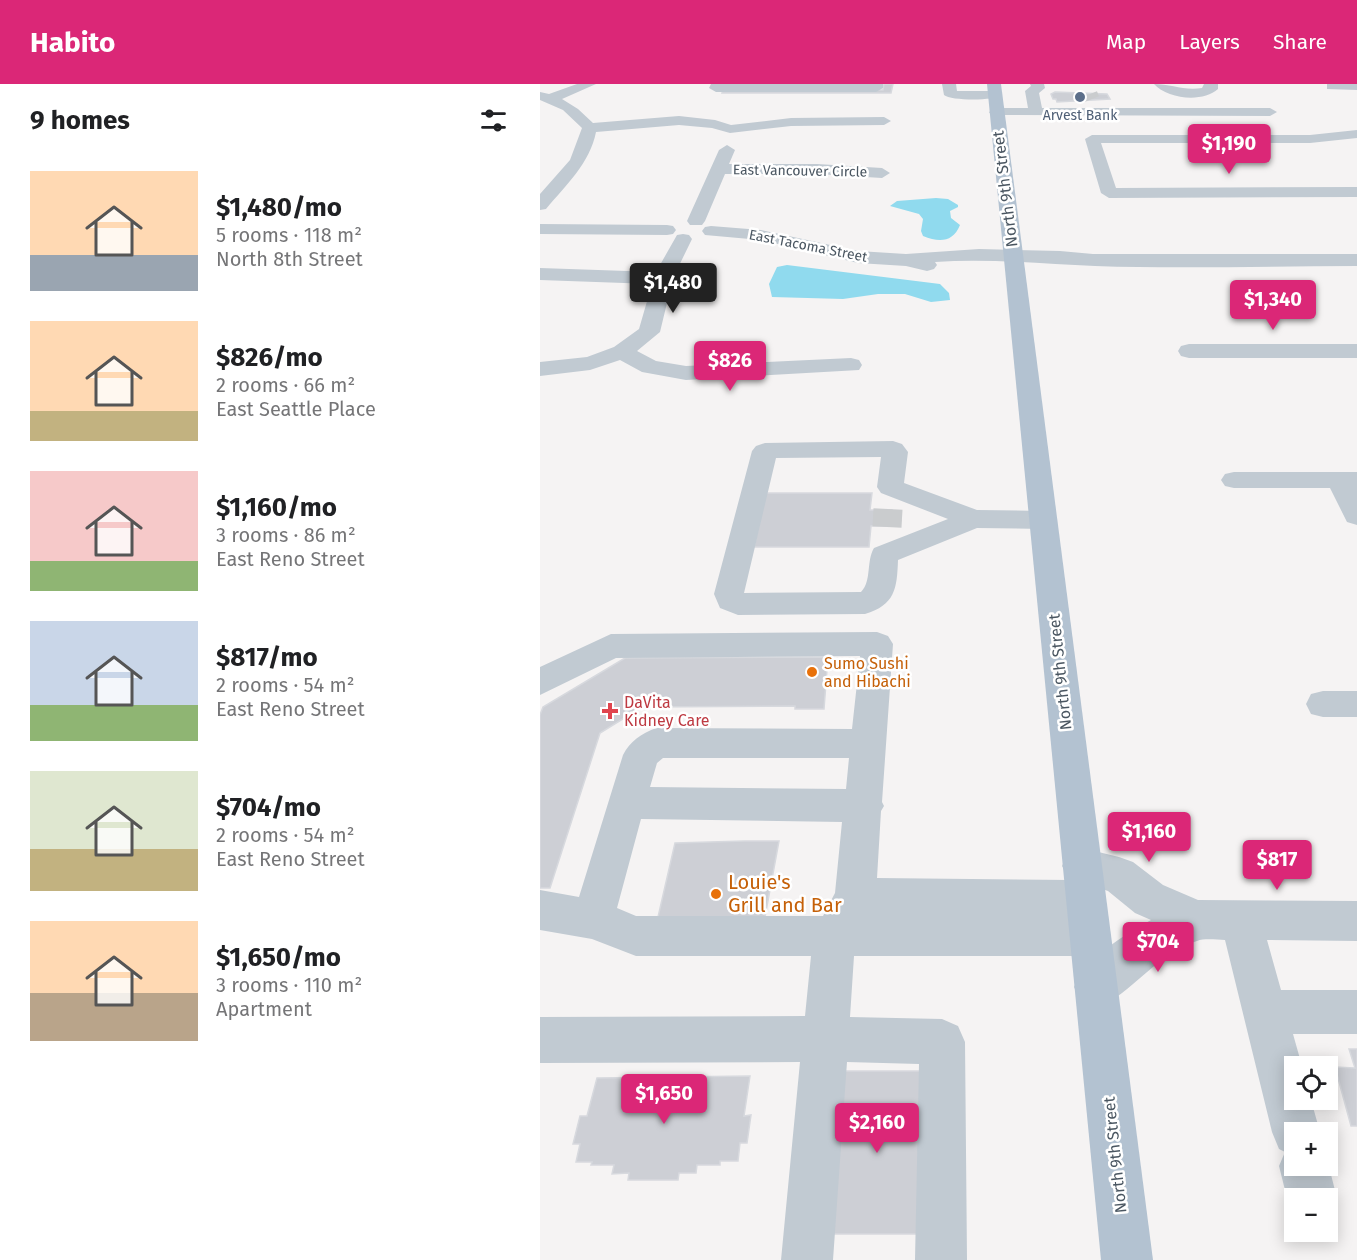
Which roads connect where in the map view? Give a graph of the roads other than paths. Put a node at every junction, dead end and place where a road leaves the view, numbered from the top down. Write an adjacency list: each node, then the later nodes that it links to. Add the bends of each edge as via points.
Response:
1 (589, 84): 19 (street)
2 (718, 84): 7 (street, via 716,88)
3 (876, 84): 12 (street, via 876,88)
4 (949, 84): 20 (street, via 951,95)
5 (1161, 84): 17 (street, via 1169,90)
6 (1212, 84): 17 (street, via 1211,89)
7 (739, 86): 8 (street)
8 (759, 86): 9 (street)
9 (779, 86): 10 (street)
10 (804, 86): 11 (street)
11 (827, 86): 12 (street)
12 (852, 86)
13 (1038, 86): 16 (street); 22 (street, via 1032,91)
14 (1332, 87): 15 (street)
15 (1357, 87)
16 (1056, 90)
17 (1190, 93): 23 (street)
18 (1111, 96): 21 (street, via 1114,103)
19 (546, 97): 26 (street, via 578,115)
20 (995, 97): 22 (street); 36 (main road, North 9th Street)
21 (1094, 106): 22 (street); 23 (street)
22 (1036, 112)
23 (1199, 112): 24 (street)
24 (1270, 112)
25 (884, 121): 27 (street, via 791,122)
26 (589, 128): 27 (street, via 680,122); 32 (street, via 578,163)
27 (730, 129): 29 (street, via 735,134)
28 (1357, 134): 31 (street, via 1310,139 1092,139 1109,193)
29 (719, 169): 30 (street, East Vancouver Circle); 33 (street, via 704,207)
30 (882, 173)
31 (1354, 196)
32 (540, 205)
33 (703, 226): 35 (street, via 676,224); 36 (street, East Tacoma Street, via 858,257 928,265)
34 (540, 229): 35 (street)
35 (675, 234): 39 (street)
36 (1014, 260): 37 (street, East Tacoma Street, via 1075,264 1093,260); 50 (main road, North 9th Street)
37 (1357, 260)
38 (540, 274): 39 (street)
39 (663, 278): 42 (street, via 649,332)
40 (1189, 351): 41 (street)
41 (1357, 351)
42 (622, 352): 43 (street, via 650,367 686,374); 44 (street, via 590,363)
43 (851, 365)
44 (540, 369)
45 (1234, 480): 46 (street)
46 (1348, 480): 48 (street)
47 (888, 508): 49 (street); 51 (street); 51 (street, via 893,449 765,451 729,594 738,604 874,601 879,594)
48 (1357, 516)
49 (974, 519): 50 (street); 51 (street)
50 (1043, 520): 58 (main road, North 9th Street)
51 (884, 555)
52 (540, 682): 55 (street, via 611,646 877,644)
53 (1323, 704): 54 (street)
54 (1357, 704)
55 (869, 744): 56 (street, via 656,743 641,755); 57 (street)
56 (627, 803): 57 (street); 61 (street)
57 (865, 806): 60 (street)
58 (1086, 901): 60 (street); 62 (street, via 1119,875 1149,899); 65 (main road, North 9th Street)
59 (540, 910): 61 (street)
60 (844, 917): 61 (street, via 636,936); 68 (street)
61 (593, 919)
62 (1197, 920): 63 (street); 65 (street, via 1138,950)
63 (1241, 920): 64 (street); 66 (street)
64 (1357, 921)
65 (1096, 987): 73 (main road, North 9th Street)
66 (1265, 1012): 67 (street); 70 (street)
67 (1357, 1012)
68 (824, 1039): 69 (street); 71 (street); 72 (street, via 942,1042)
69 (542, 1047)
70 (1293, 1122)
71 (807, 1260)
72 (941, 1260)
73 (1127, 1260)

